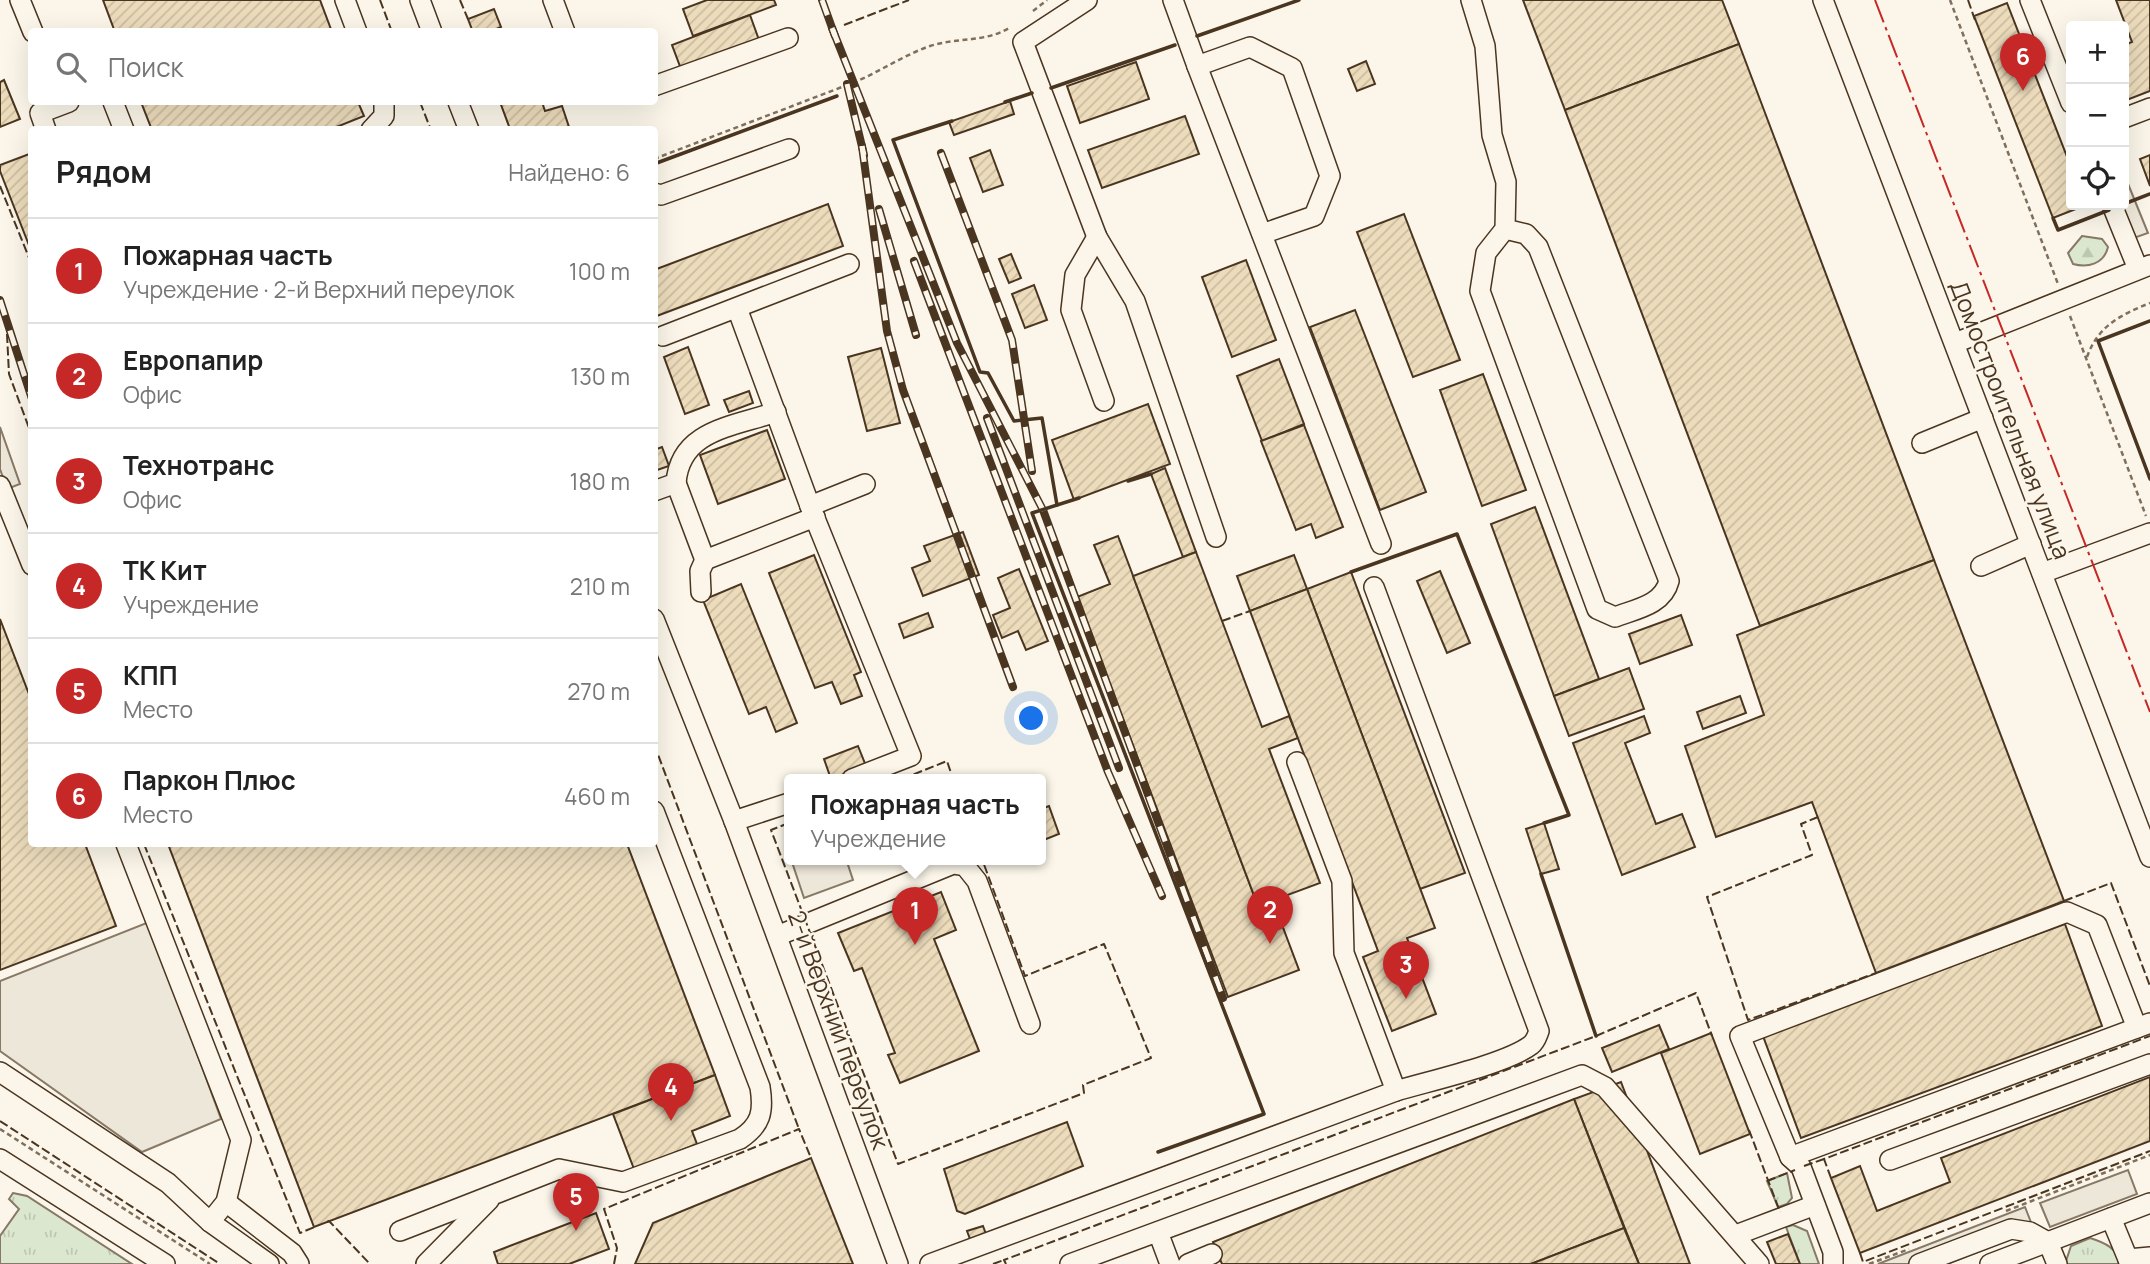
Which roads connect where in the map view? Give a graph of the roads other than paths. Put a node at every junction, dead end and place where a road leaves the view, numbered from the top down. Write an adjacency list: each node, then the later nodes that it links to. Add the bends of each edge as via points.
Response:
1 (20, 0): 10 (street)
2 (345, 0): 11 (street)
3 (420, 0): 12 (street)
4 (553, 0): 13 (street)
5 (1087, 0): 33 (street, via 1023,42)
6 (1173, 0): 15 (street)
7 (1471, 0): 31 (street, via 1485,46 1492,135 1506,182)
8 (1823, 0): 38 (street, Домостроительная улица)
9 (2030, 0): 17 (street)
10 (31, 28)
11 (356, 28)
12 (430, 28)
13 (564, 28)
14 (788, 38): 16 (street)
15 (1197, 66): 32 (street); 32 (street, via 1250,47 1292,68 1330,176 1314,216)
16 (658, 85)
17 (2066, 90)
18 (58, 105): 24 (street, via 40,113)
19 (114, 105): 25 (street)
20 (384, 105): 26 (street, via 384,116)
21 (459, 105): 27 (street)
22 (2150, 108): 23 (street)
23 (2129, 116)
24 (45, 126)
25 (122, 126)
26 (375, 126)
27 (467, 126)
28 (789, 149): 29 (street)
29 (658, 194)
30 (2115, 210): 35 (street)
31 (1505, 229): 31 (street, via 1486,253 1480,290 1597,609 1615,618 1655,601 1666,593 1669,581 1538,247 1527,234)
32 (1262, 234): 50 (street)
33 (1097, 237): 39 (street, via 1075,275 1071,310); 49 (street, via 1135,301)
34 (849, 264): 36 (street)
35 (2144, 267): 38 (street)
36 (737, 308): 37 (street); 40 (street)
37 (663, 336)
38 (1955, 343): 41 (street, Домостроительная улица)
39 (1104, 401)
40 (776, 412): 43 (street, via 696,440 682,455); 47 (street)
41 (1983, 418): 42 (street); 51 (street, Домостроительная улица)
42 (1922, 443)
43 (676, 483): 46 (street); 53 (street)
44 (865, 484): 47 (street)
45 (0, 486): 52 (street)
46 (658, 490)
47 (813, 511): 53 (street); 60 (street, via 911,756)
48 (2150, 533): 55 (street)
49 (1216, 537)
50 (1381, 544)
51 (2031, 544): 54 (street); 55 (street, Домостроительная улица)
52 (28, 555)
53 (705, 560): 57 (street, via 700,572)
54 (1981, 566)
55 (2042, 573): 65 (street, Домостроительная улица)
56 (1374, 587): 73 (street, via 1539,1031 1523,1049 1473,1069)
57 (701, 593)
58 (658, 629): 63 (street, 2-й Верхний переулок)
59 (1297, 762): 73 (street, via 1342,881 1344,953)
60 (865, 774)
61 (784, 805): 63 (street)
62 (658, 821): 77 (street, via 760,1087 762,1116 754,1130 740,1139 623,1182 559,1170)
63 (734, 821): 68 (street, 2-й Верхний переулок)
64 (127, 847): 78 (street, via 241,1140)
65 (2150, 857)
66 (951, 865): 68 (street)
67 (959, 865): 69 (street, via 977,881)
68 (777, 936): 94 (street, 2-й Верхний переулок)
69 (1030, 1024)
70 (2143, 1026): 74 (street); 74 (street, via 2098,925 2067,912 1740,1036)
71 (2150, 1064): 76 (street)
72 (0, 1072): 82 (street, via 168,1183)
73 (1396, 1090): 95 (street)
74 (1790, 1157): 80 (street, via 1801,1167)
75 (0, 1159): 90 (street)
76 (1890, 1160)
77 (496, 1193): 83 (street); 93 (street)
78 (226, 1202): 82 (street); 92 (street, via 292,1253)
79 (2150, 1203): 81 (street)
80 (1815, 1205): 85 (street); 100 (street, via 1833,1252)
81 (2111, 1218): 86 (street); 89 (street)
82 (210, 1222): 91 (street)
83 (400, 1231)
84 (1158, 1232): 85 (street, via 1582,1075 1605,1087); 96 (street); 97 (street)
85 (1736, 1235): 99 (street)
86 (2048, 1242): 101 (street, via 2011,1229); 102 (street); 103 (street)
87 (1212, 1254): 98 (street)
88 (2150, 1257): 89 (street)
89 (2129, 1262)
90 (165, 1264)
91 (269, 1264)
92 (299, 1264)
93 (426, 1264)
94 (898, 1264)
95 (930, 1264)
96 (1069, 1264)
97 (1170, 1264)
98 (1188, 1264)
99 (1759, 1264)
100 (1833, 1264)
101 (1919, 1264)
102 (1990, 1264)
103 (2057, 1264)

